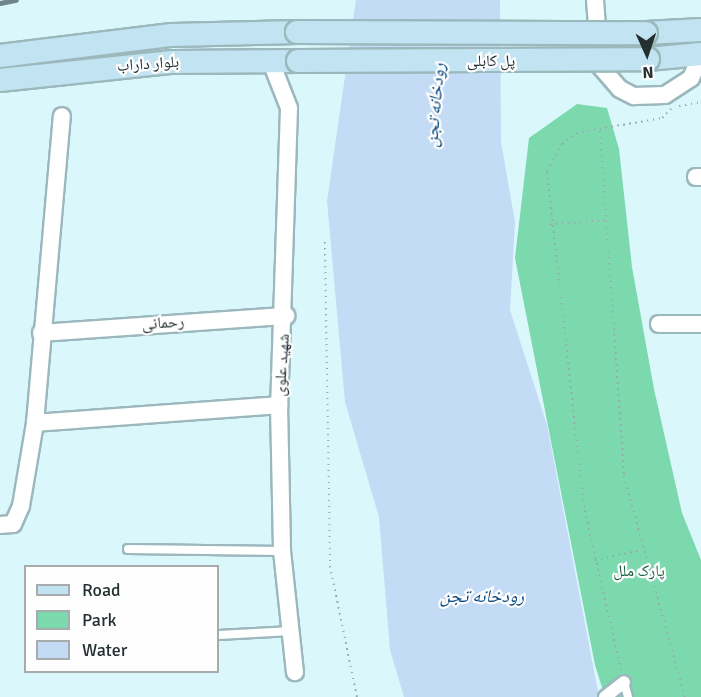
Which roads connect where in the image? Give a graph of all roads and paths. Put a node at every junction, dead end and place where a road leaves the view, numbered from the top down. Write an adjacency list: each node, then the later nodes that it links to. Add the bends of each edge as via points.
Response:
1 (595, 0): 4 (street, via 600,66 620,89 634,96 665,95 691,78)
2 (701, 30): 3 (main road, پل کابلی, bridge)
3 (297, 32): 5 (main road, بلوار داراب, via 172,35)
4 (701, 55): 6 (main road, پل کابلی, bridge, via 648,59)
5 (0, 56)
6 (298, 61): 7 (main road, بلوار داراب)
7 (270, 62): 8 (main road, بلوار داراب, via 172,62); 15 (street, شهید علوی, via 289,108)
8 (0, 80)
9 (701, 102): 11 (path, via 674,107 662,118)
10 (62, 116): 18 (street)
11 (600, 130): 12 (path); 13 (path, via 576,133 562,144 547,171)
12 (607, 220): 13 (path); 23 (path, via 624,476)
13 (549, 224): 25 (path)
14 (325, 242): 30 (path, via 330,566)
15 (286, 316): 18 (street, رحمانی); 19 (street, شهید علوی)
16 (658, 324): 17 (street)
17 (701, 324)
18 (41, 333): 20 (street)
19 (279, 405): 20 (street); 24 (street, شهید علوی)
20 (35, 423): 21 (street, via 21,506 13,524)
21 (0, 525)
22 (128, 549): 24 (lane)
23 (642, 550): 25 (path); 33 (path)
24 (282, 551): 26 (street, شهید علوی)
25 (594, 560): 29 (path)
26 (294, 631): 27 (lane); 28 (street, شهید علوی)
27 (219, 635)
28 (296, 672)
29 (624, 682): 31 (street); 32 (lane)
30 (357, 697)
31 (605, 697)
32 (628, 697)
33 (685, 697)

